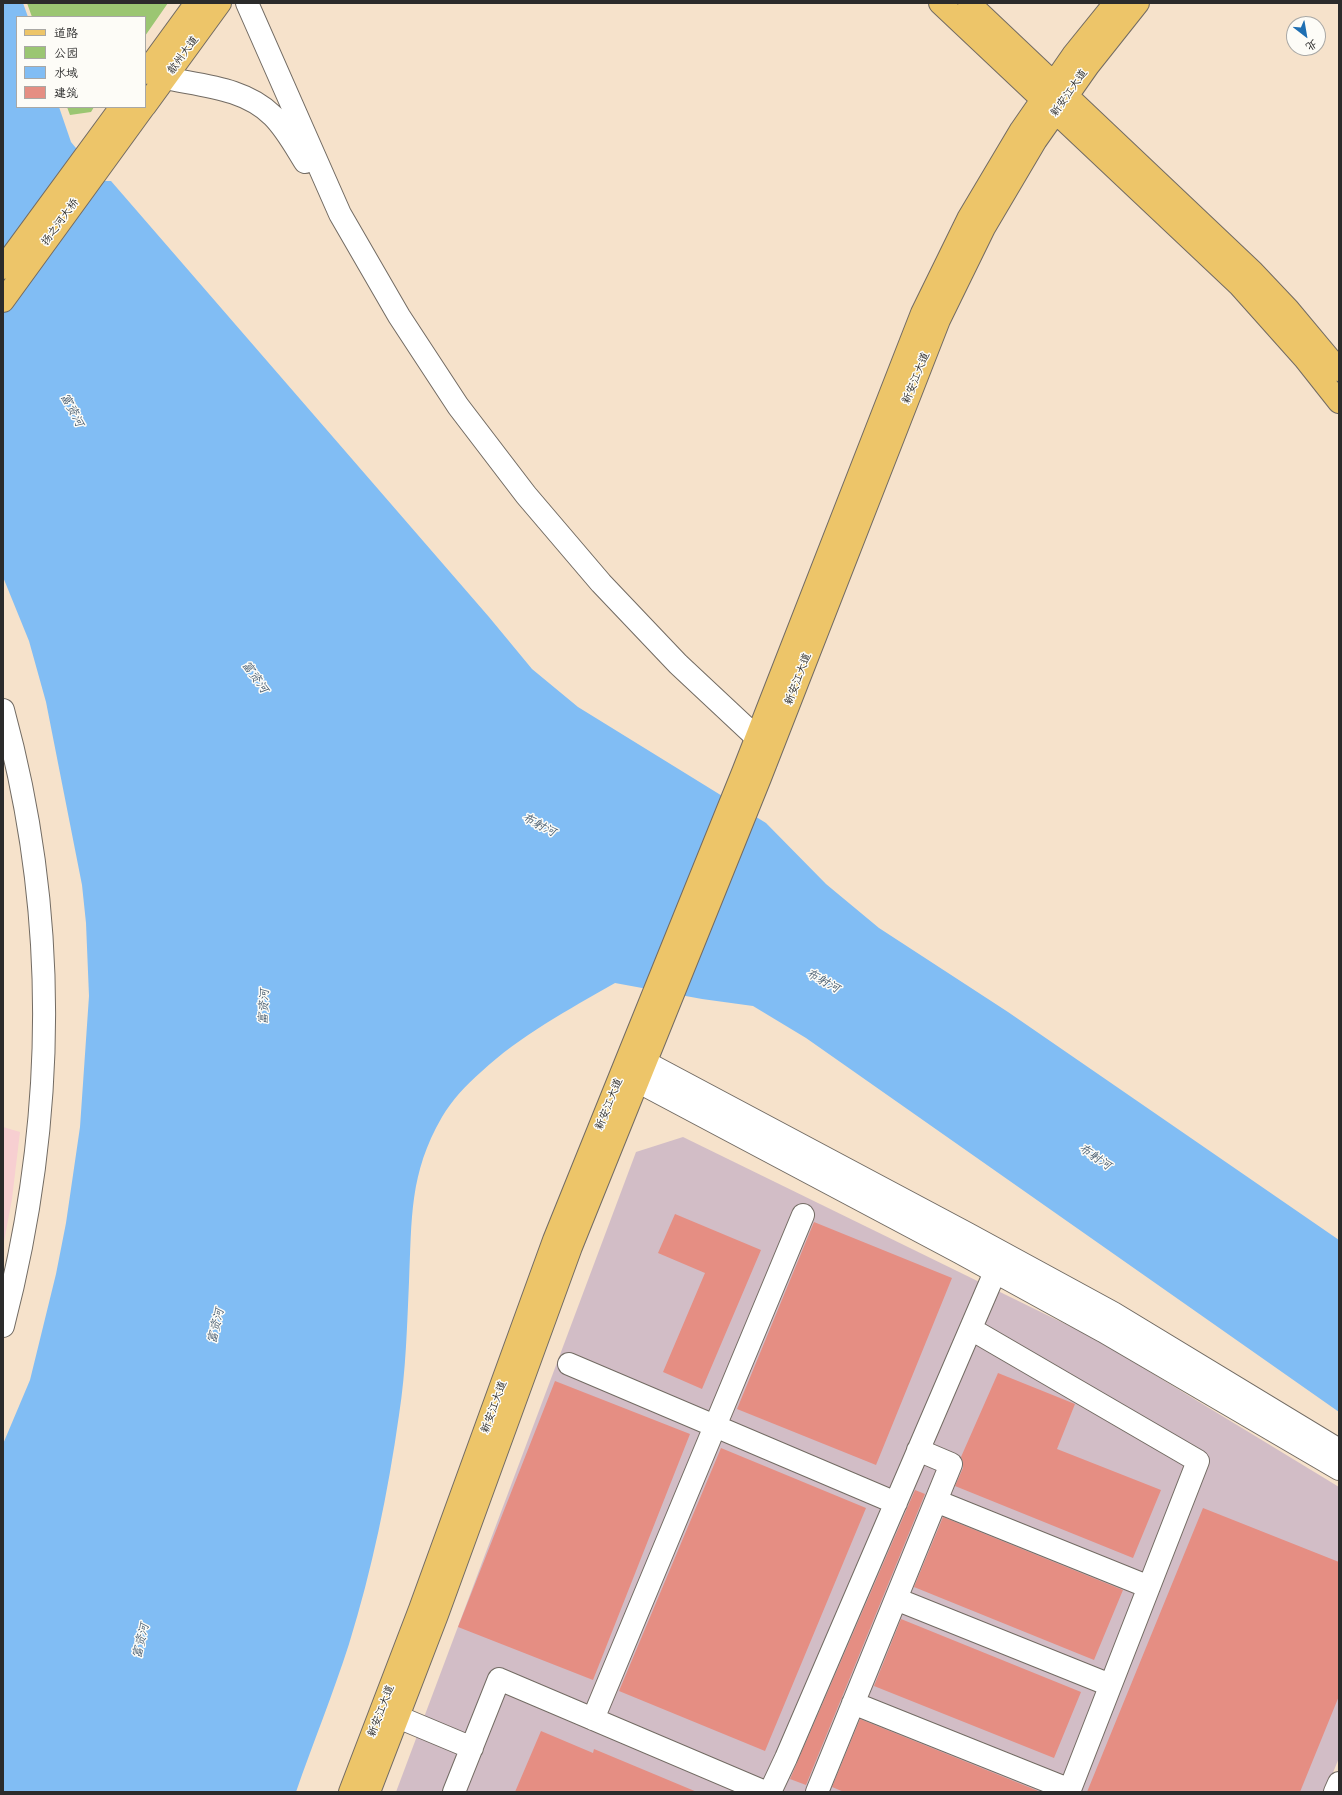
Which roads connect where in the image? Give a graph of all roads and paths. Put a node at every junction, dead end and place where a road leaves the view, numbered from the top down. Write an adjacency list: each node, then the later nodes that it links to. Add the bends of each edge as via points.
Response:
1 (196, 3): 8 (main road, 歙州大道)
2 (220, 3): 8 (main road, 歙州大道)
3 (247, 3): 14 (street)
4 (940, 3): 9 (main road)
5 (969, 3): 9 (main road)
6 (1115, 3): 9 (main road, 新安江大道)
7 (1138, 3): 9 (main road, 新安江大道)
8 (155, 76): 10 (main road, 歙州大道); 14 (street, via 234,92 264,108 282,126)
9 (1055, 96): 17 (main road, via 1253,272); 18 (main road, via 1239,285 1305,359); 20 (main road, 新安江大道, via 1001,161 968,219 922,313); 21 (main road, 新安江大道, via 984,228 939,320)
10 (146, 104)
11 (120, 108): 13 (main road)
12 (144, 108): 13 (main road, 歙州大道)
13 (111, 137): 15 (main road, 扬之河大桥); 16 (main road, 扬之河大桥)
14 (340, 214): 20 (street, via 372,272 428,361 485,443 526,495 563,540 641,625)
15 (3, 268)
16 (3, 301)
17 (1339, 370)
18 (1339, 402)
19 (3, 710): 25 (street, via 22,788 36,871 45,1005 43,1078 37,1142 17,1264)
20 (756, 737): 21 (main road, 新安江大道)
21 (748, 782): 22 (main road, 新安江大道)
22 (634, 1068): 24 (street); 30 (street, via 968,1234 1113,1314); 38 (main road, 新安江大道, via 440,1608); 43 (main road, 新安江大道, via 554,1240 420,1609)
23 (803, 1216): 28 (street)
24 (995, 1272): 26 (street); 31 (street)
25 (3, 1326)
26 (971, 1329): 29 (street); 34 (street, via 1198,1461)
27 (569, 1364): 28 (street)
28 (715, 1426): 33 (street); 39 (street)
29 (918, 1450): 32 (street, via 951,1464); 33 (street)
30 (1339, 1450)
31 (1339, 1469)
32 (936, 1501): 34 (street); 35 (street)
33 (896, 1502): 47 (street)
34 (1149, 1587): 36 (street)
35 (896, 1599): 36 (street); 37 (street)
36 (1110, 1685): 42 (street)
37 (853, 1703): 42 (street); 48 (street)
38 (398, 1716): 40 (street); 44 (main road, 新安江大道)
39 (593, 1719): 40 (street, via 499,1679); 46 (street)
40 (472, 1748): 45 (street)
41 (1339, 1783): 49 (street)
42 (1069, 1791)
43 (350, 1792)
44 (370, 1792)
45 (454, 1792)
46 (765, 1792)
47 (770, 1792)
48 (817, 1792)
49 (1335, 1792)

